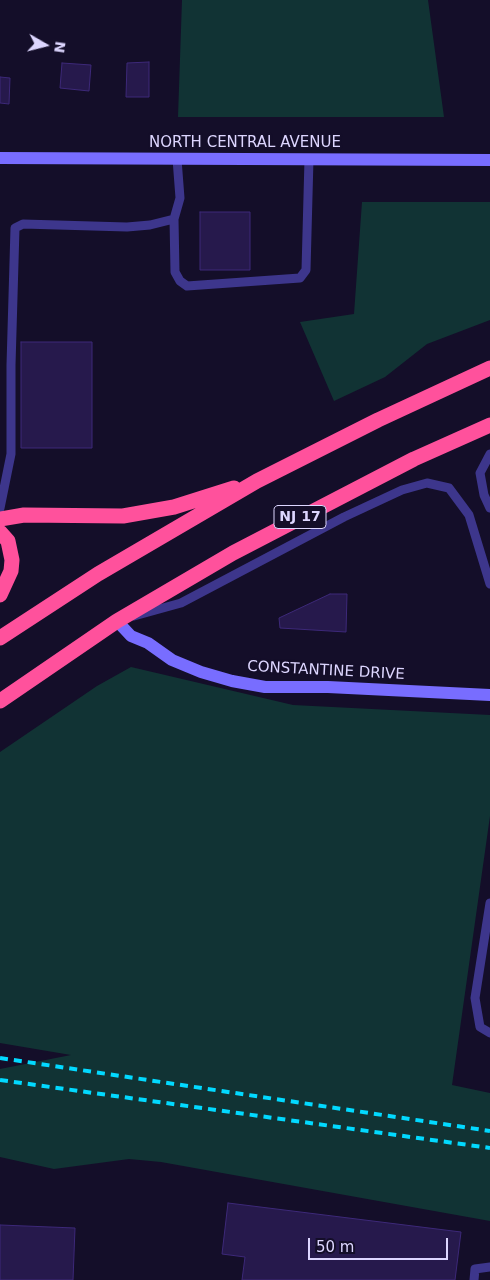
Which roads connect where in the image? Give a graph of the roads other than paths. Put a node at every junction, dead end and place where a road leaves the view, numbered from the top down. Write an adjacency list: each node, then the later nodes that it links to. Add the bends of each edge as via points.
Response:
1 (0, 158): 3 (main road, NORTH CENTRAL AVENUE)
2 (309, 158): 3 (main road, NORTH CENTRAL AVENUE); 4 (main road, NORTH CENTRAL AVENUE); 5 (lane, via 306,270 300,278 187,286 175,272)
3 (177, 159): 5 (lane, via 180,198)
4 (490, 160)
5 (174, 219): 10 (lane, via 127,227 23,224 16,228 11,454)
6 (490, 368): 9 (highway, via 378,420)
7 (490, 425): 16 (highway, NJ 17, via 414,459 292,521)
8 (490, 454): 11 (lane, via 480,473)
9 (257, 482): 12 (highway, via 174,506 123,516 24,515); 17 (highway, via 98,574)
10 (0, 508)
11 (490, 508)
12 (0, 519)
13 (0, 532): 15 (highway, via 8,541 12,560)
14 (490, 584): 16 (lane, via 469,515 449,488 427,483 402,490 344,517 181,603)
15 (0, 595)
16 (117, 621): 18 (main road, CONSTANTINE DRIVE, via 131,636 172,660 232,681 265,686); 19 (highway, NJ 17)
17 (0, 638)
18 (490, 695)
19 (0, 701)
20 (490, 903): 21 (lane, via 475,998 480,1028)
21 (490, 1034)
22 (490, 1267): 23 (lane, via 476,1269)
23 (474, 1280)

